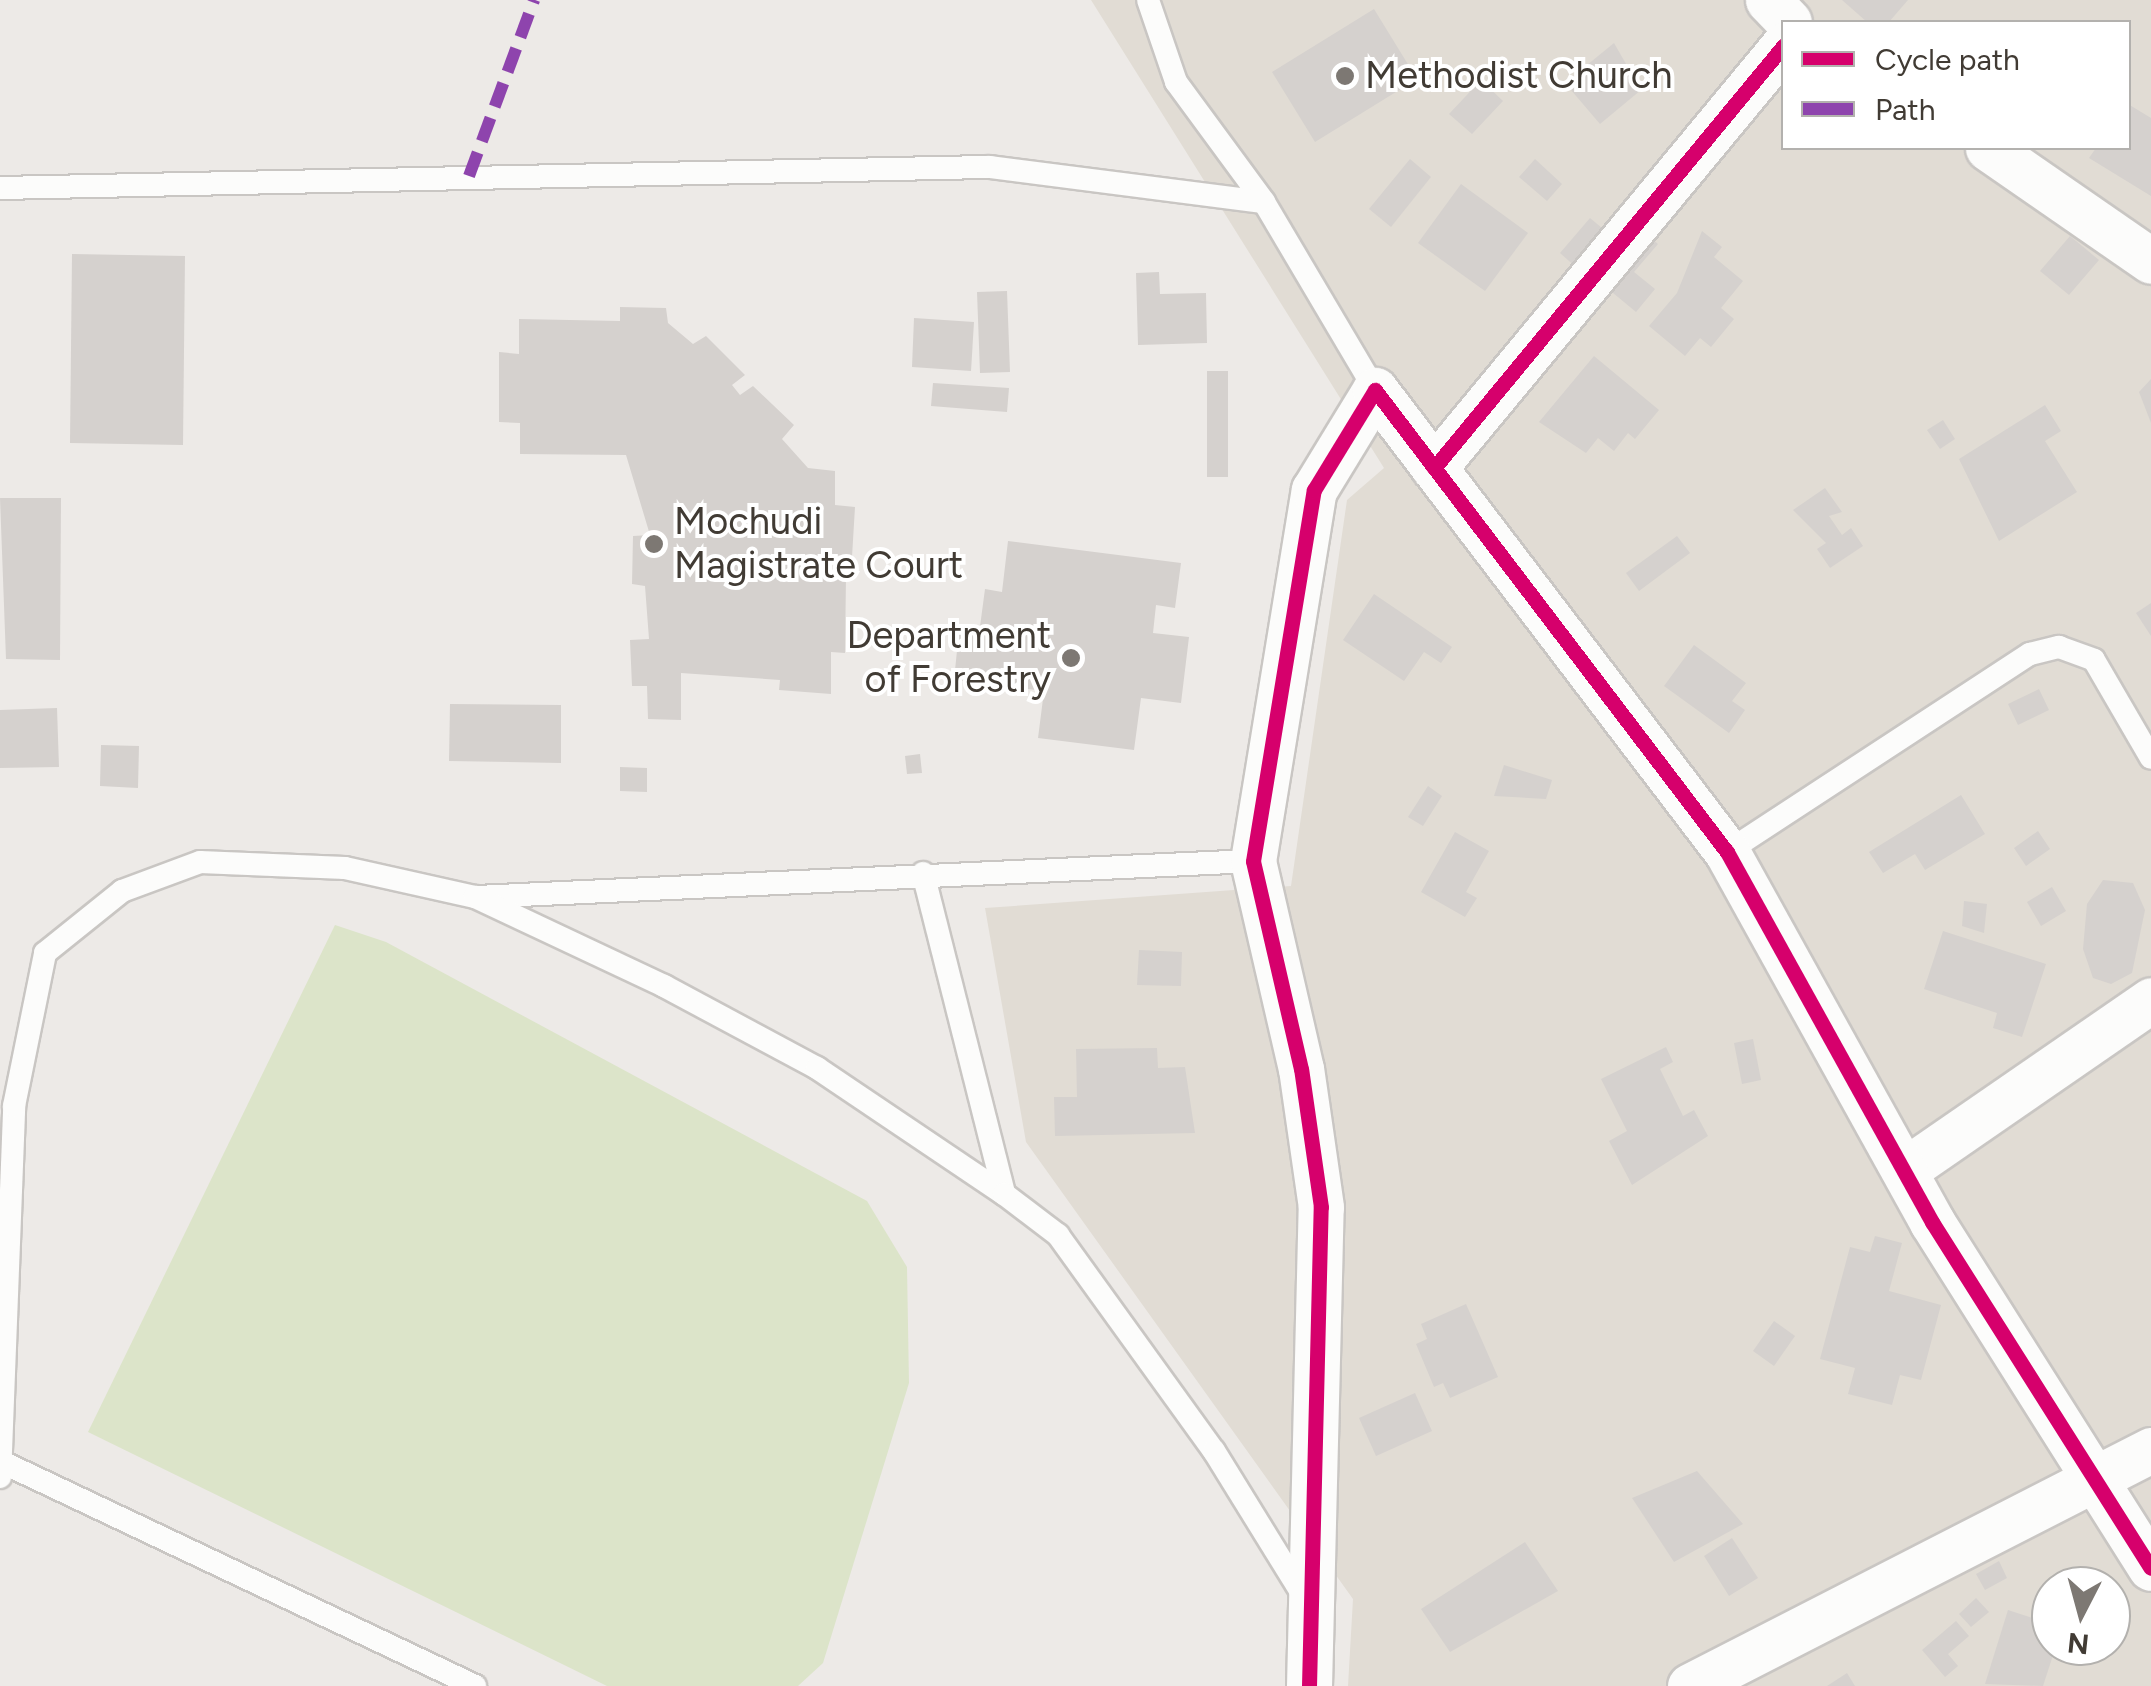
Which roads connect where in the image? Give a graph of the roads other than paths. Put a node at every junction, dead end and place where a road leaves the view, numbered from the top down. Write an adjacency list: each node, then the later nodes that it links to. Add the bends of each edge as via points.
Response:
1 (1148, 0): 7 (lane, via 1176,82)
2 (1768, 0): 3 (street)
3 (1787, 20)
4 (1781, 49): 10 (street)
5 (1991, 150): 8 (street)
6 (0, 188): 7 (lane, via 990,166)
7 (1264, 202): 9 (lane)
8 (2151, 261)
9 (1375, 390): 10 (street); 13 (street, via 1314,490)
10 (1434, 468): 12 (street)
11 (2151, 758): 12 (lane, via 2094,660 2058,647 2030,654)
12 (1727, 852): 17 (street)
13 (1253, 861): 14 (lane); 23 (street, via 1301,1069 1321,1207)
14 (923, 873): 15 (lane); 18 (lane)
15 (475, 898): 18 (lane, via 817,1068); 20 (lane, via 345,868 200,862 122,890 46,953 14,1106 2,1289)
16 (2151, 1000): 17 (street)
17 (1905, 1170): 21 (street)
18 (1004, 1194): 23 (lane, via 1058,1235 1256,1511)
19 (2151, 1450): 21 (street)
20 (3, 1470): 24 (lane)
21 (2095, 1482): 22 (street); 26 (street)
22 (2151, 1568)
23 (1312, 1613): 25 (street)
24 (475, 1686)
25 (1308, 1686)
26 (1690, 1686)

